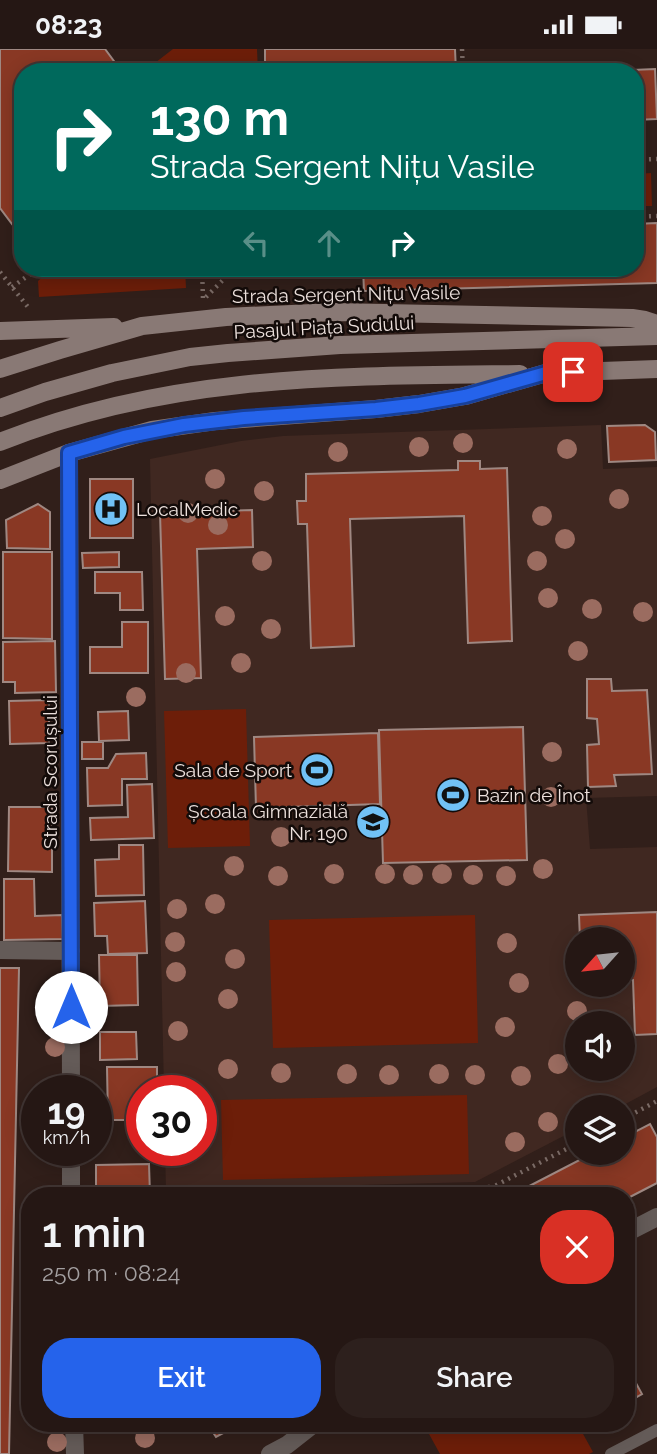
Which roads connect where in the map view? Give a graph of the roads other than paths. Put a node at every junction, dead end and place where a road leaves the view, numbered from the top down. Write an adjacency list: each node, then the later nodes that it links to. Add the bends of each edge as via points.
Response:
1 (657, 324): 2 (main road, Strada Sergent Nițu Vasile, via 632,318 334,312)
2 (142, 326): 3 (main road); 5 (main road, Strada Sergent Nițu Vasile)
3 (0, 331)
4 (657, 336): 8 (main road, Pasajul Piața Sudului, via 340,345 190,357 112,373)
5 (0, 369)
6 (657, 369): 7 (main road)
7 (546, 373): 9 (main road, via 332,377 218,386 119,404); 10 (main road, via 419,404 184,425)
8 (0, 408)
9 (0, 442)
10 (69, 453): 11 (main road); 13 (street, Strada Scorușului)
11 (0, 480)
12 (0, 950): 13 (street)
13 (71, 951): 14 (street, Strada Scorușului)
14 (71, 1075)
15 (71, 1166): 16 (street)
16 (71, 1187)
17 (657, 1217): 18 (street)
18 (635, 1228)
19 (657, 1430): 24 (lane)
20 (74, 1432): 22 (street)
21 (304, 1432): 23 (street)
22 (75, 1454)
23 (270, 1454)
24 (611, 1454)

